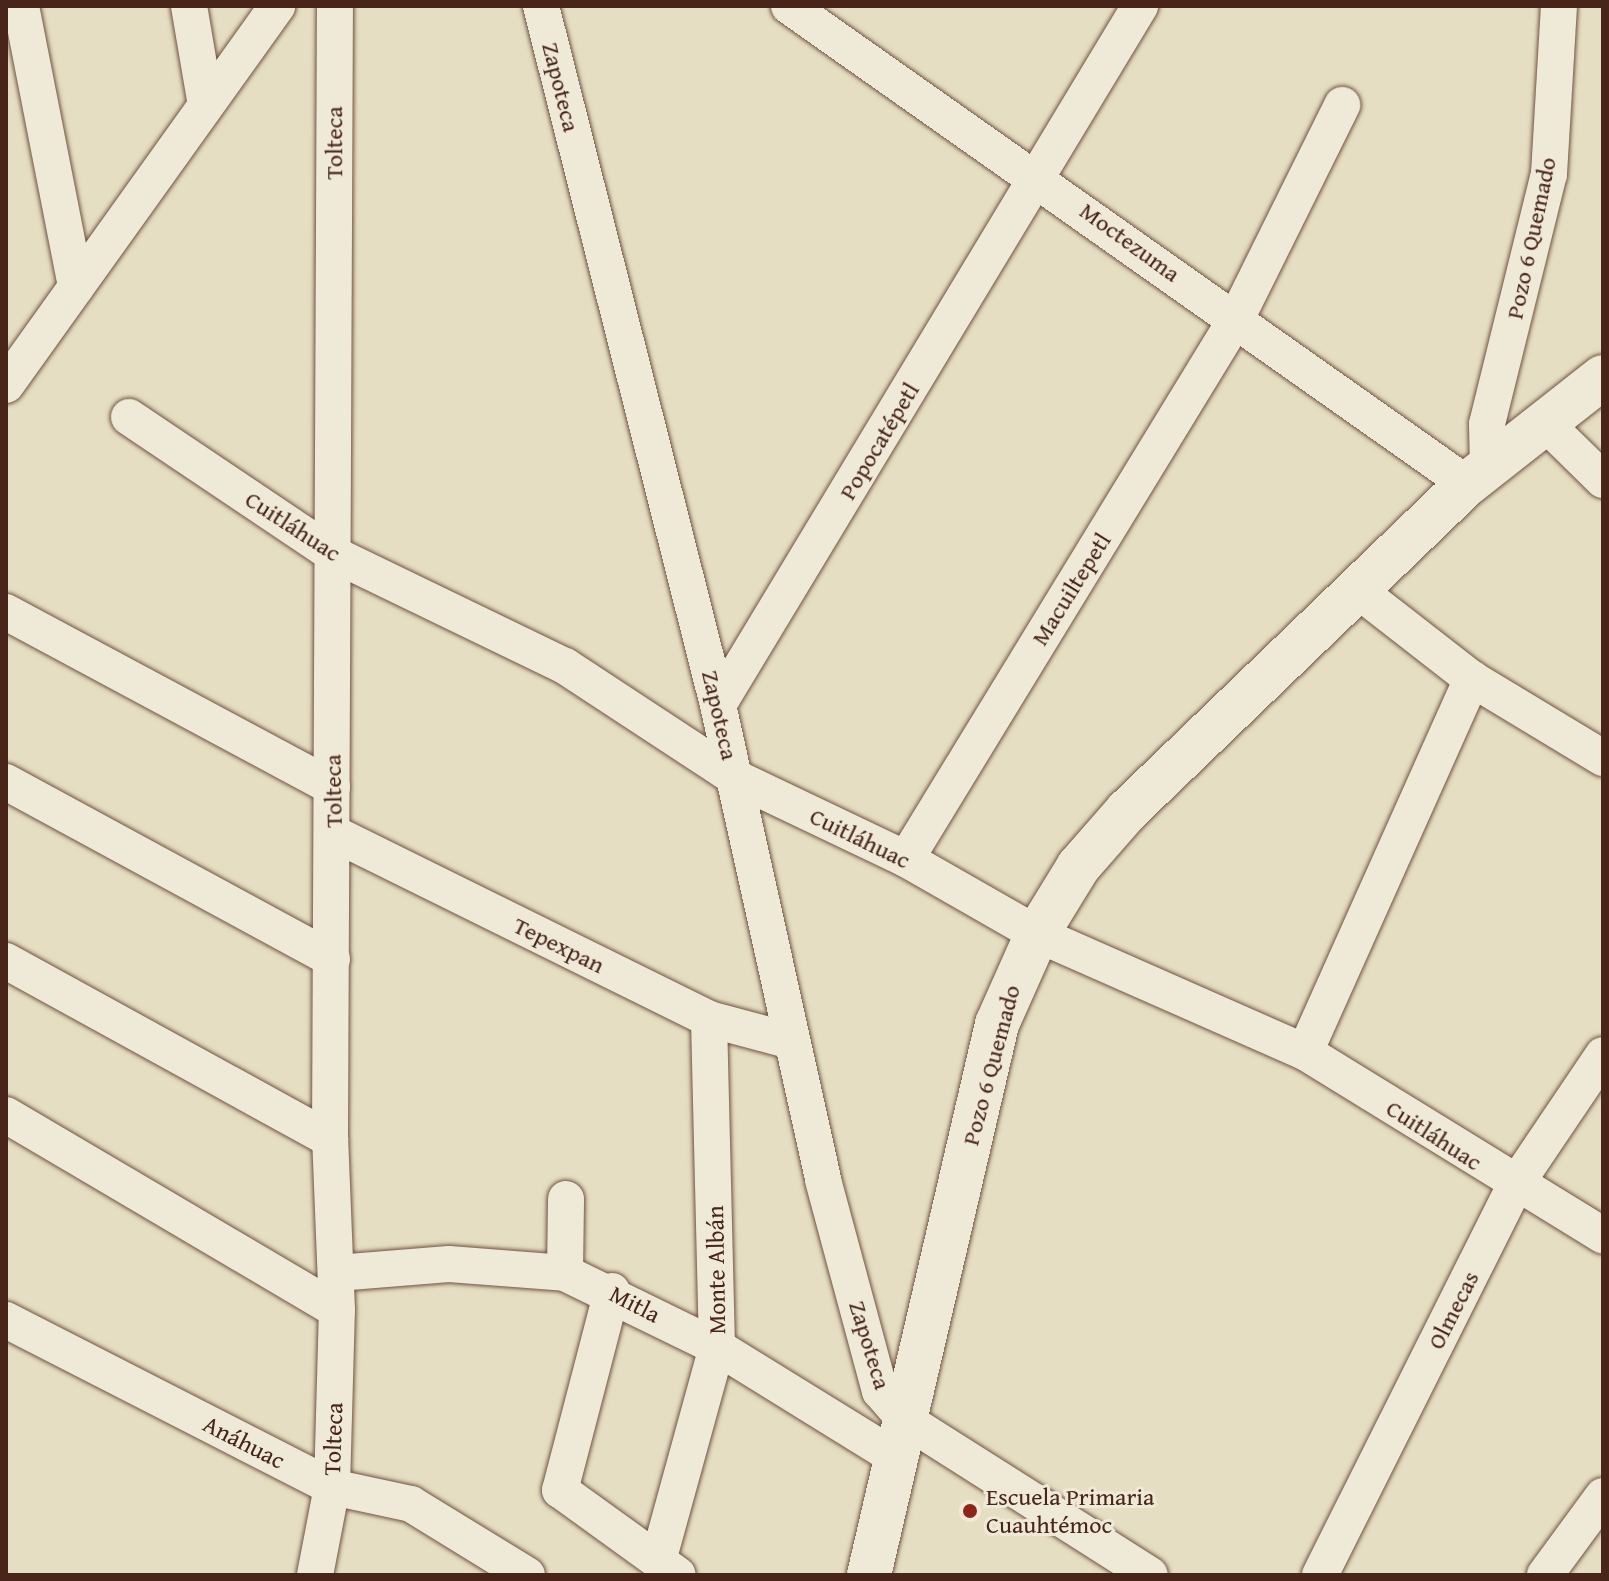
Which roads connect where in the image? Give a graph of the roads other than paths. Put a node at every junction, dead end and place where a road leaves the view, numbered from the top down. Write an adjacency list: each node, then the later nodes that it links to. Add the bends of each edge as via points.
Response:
1 (21, 6): 12 (street)
2 (189, 6): 9 (street)
3 (277, 6): 9 (street)
4 (335, 6): 20 (street, Tolteca)
5 (541, 6): 24 (street, Zapoteca)
6 (789, 6): 11 (street, Moctezuma)
7 (1140, 6): 11 (street, Popocatépetl)
8 (1559, 6): 18 (street, Pozo 6 Quemado, via 1549,174)
9 (205, 100): 12 (street)
10 (1342, 105): 13 (street, Macuiltepetl)
11 (1040, 178): 13 (street, Moctezuma); 24 (street, Popocatépetl)
12 (76, 287): 15 (street)
13 (1236, 319): 18 (street, Moctezuma); 30 (street, Macuiltepetl)
14 (1603, 377): 17 (main road)
15 (6, 385)
16 (129, 417): 20 (street, Cuitláhuac)
17 (1544, 422): 18 (main road); 19 (street)
18 (1478, 475): 21 (main road, Pozo 6 Quemado)
19 (1603, 480)
20 (333, 554): 26 (street, Cuitláhuac, via 565,666); 28 (street, Tolteca)
21 (1355, 588): 23 (street); 31 (main road, Pozo 6 Quemado, via 1127,811 1078,867)
22 (6, 612): 28 (street)
23 (1472, 679): 25 (street); 36 (street)
24 (718, 705): 26 (street, Zapoteca)
25 (1603, 758)
26 (734, 777): 30 (street, Cuitláhuac); 35 (street, Zapoteca)
27 (6, 782): 32 (street)
28 (332, 787): 29 (street, Tolteca)
29 (333, 833): 32 (street, Tolteca); 34 (street, Tepexpan)
30 (906, 859): 31 (street, Cuitláhuac)
31 (1037, 934): 36 (street, Cuitláhuac); 49 (main road, Pozo 6 Quemado, via 997,1024)
32 (332, 959): 39 (street, Tolteca)
33 (6, 961): 39 (street)
34 (709, 1019): 35 (street, Tepexpan); 48 (street, Monte Albán)
35 (791, 1041): 49 (street, Zapoteca, via 880,1391)
36 (1305, 1052): 40 (street, Cuitláhuac)
37 (1603, 1055): 40 (street, Olmecas)
38 (6, 1115): 46 (street)
39 (330, 1139): 43 (street, Tolteca)
40 (1514, 1187): 42 (street, Cuitláhuac); 57 (street, Olmecas)
41 (566, 1199): 44 (street)
42 (1603, 1235)
43 (337, 1273): 44 (street, Mitla, via 449,1264); 46 (street, Tolteca)
44 (565, 1273): 45 (street, Mitla)
45 (612, 1291): 48 (street, Mitla); 52 (street, via 560,1490)
46 (337, 1310): 50 (street, Tolteca)
47 (6, 1320): 50 (street, Anáhuac)
48 (717, 1347): 49 (street, Mitla); 52 (street, Monte Albán)
49 (901, 1439): 55 (main road, Pozo 6 Quemado); 56 (street, Mitla)
50 (332, 1487): 53 (street, Tolteca); 54 (street, Anáhuac, via 411,1504)
51 (1603, 1496): 58 (street)
52 (668, 1568)
53 (315, 1575)
54 (527, 1575)
55 (869, 1575)
56 (1150, 1575)
57 (1320, 1575)
58 (1545, 1575)

